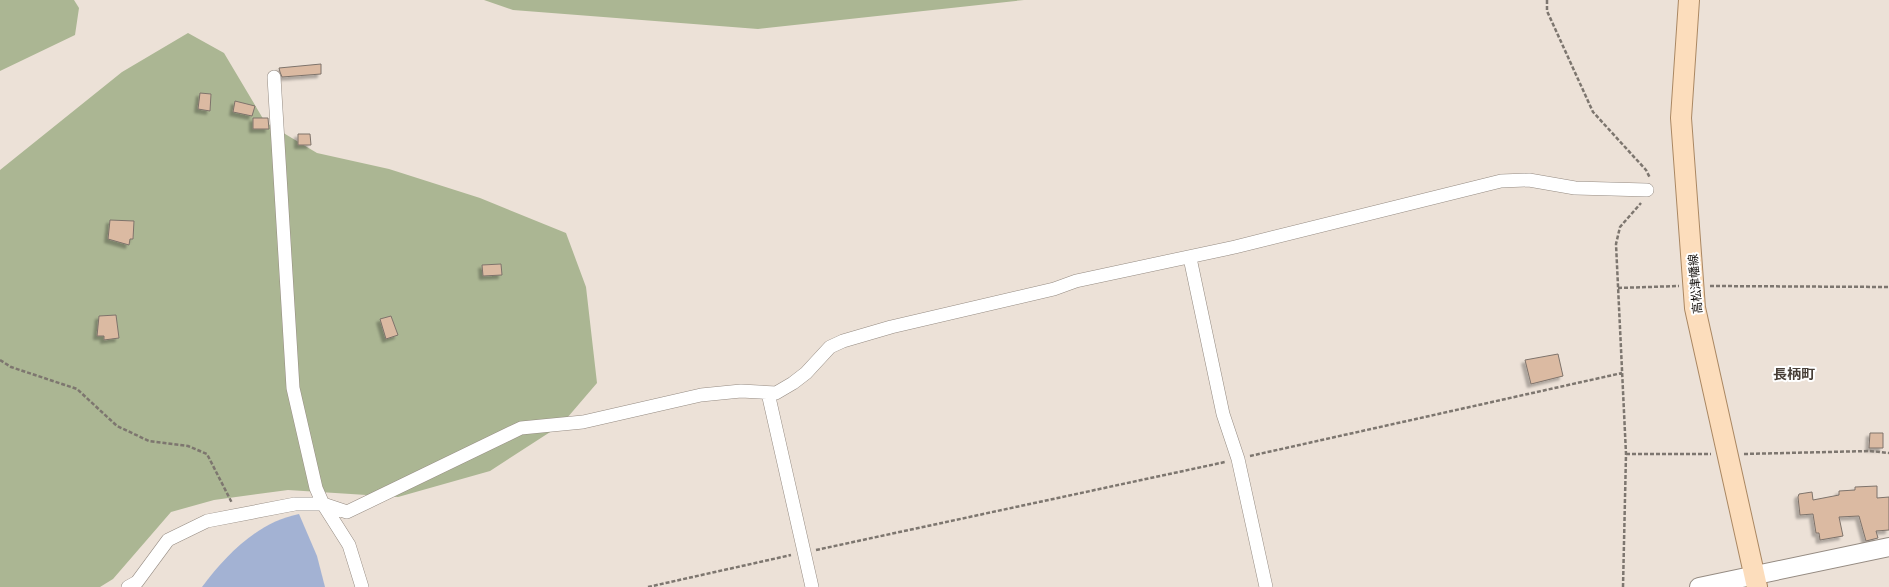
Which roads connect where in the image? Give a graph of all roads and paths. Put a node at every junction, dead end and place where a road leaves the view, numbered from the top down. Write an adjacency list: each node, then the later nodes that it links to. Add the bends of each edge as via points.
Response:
1 (1547, 0): 4 (path, via 1547,11 1593,112 1646,170 1651,180)
2 (1690, 0): 6 (main road, 高松津幡線, via 1681,118)
3 (274, 77): 16 (street, via 293,388 316,488)
4 (1647, 190): 5 (street, via 1575,188 1529,180 1501,181); 8 (path, via 1642,201 1620,227 1616,244)
5 (1190, 258): 11 (street, via 1076,282 843,340 830,347 793,383 776,393); 15 (street, via 1223,414)
6 (1694, 286): 7 (path); 8 (path); 14 (main road, 高松津幡線, via 1695,308)
7 (1889, 287)
8 (1618, 288): 10 (path)
9 (0, 360): 17 (path, via 11,367 78,389 117,426 149,441 188,446 207,454)
10 (1622, 373): 13 (path); 15 (path)
11 (768, 393): 16 (street, via 701,395 583,422 521,428 348,512); 19 (street)
12 (1889, 453): 14 (path, via 1870,451)
13 (1626, 454): 14 (path); 26 (path)
14 (1728, 454): 20 (main road, 高松津幡線)
15 (1238, 459): 19 (path); 25 (street)
16 (323, 504): 17 (street, via 295,504); 22 (street, via 349,545)
17 (238, 516): 21 (street, via 207,521 168,540 137,582)
18 (1889, 547): 20 (street)
19 (804, 552): 23 (path); 24 (street)
20 (1756, 581): 27 (street)
21 (128, 587)
22 (362, 587)
23 (648, 587)
24 (812, 587)
25 (1266, 587)
26 (1623, 587)
27 (1699, 587)

